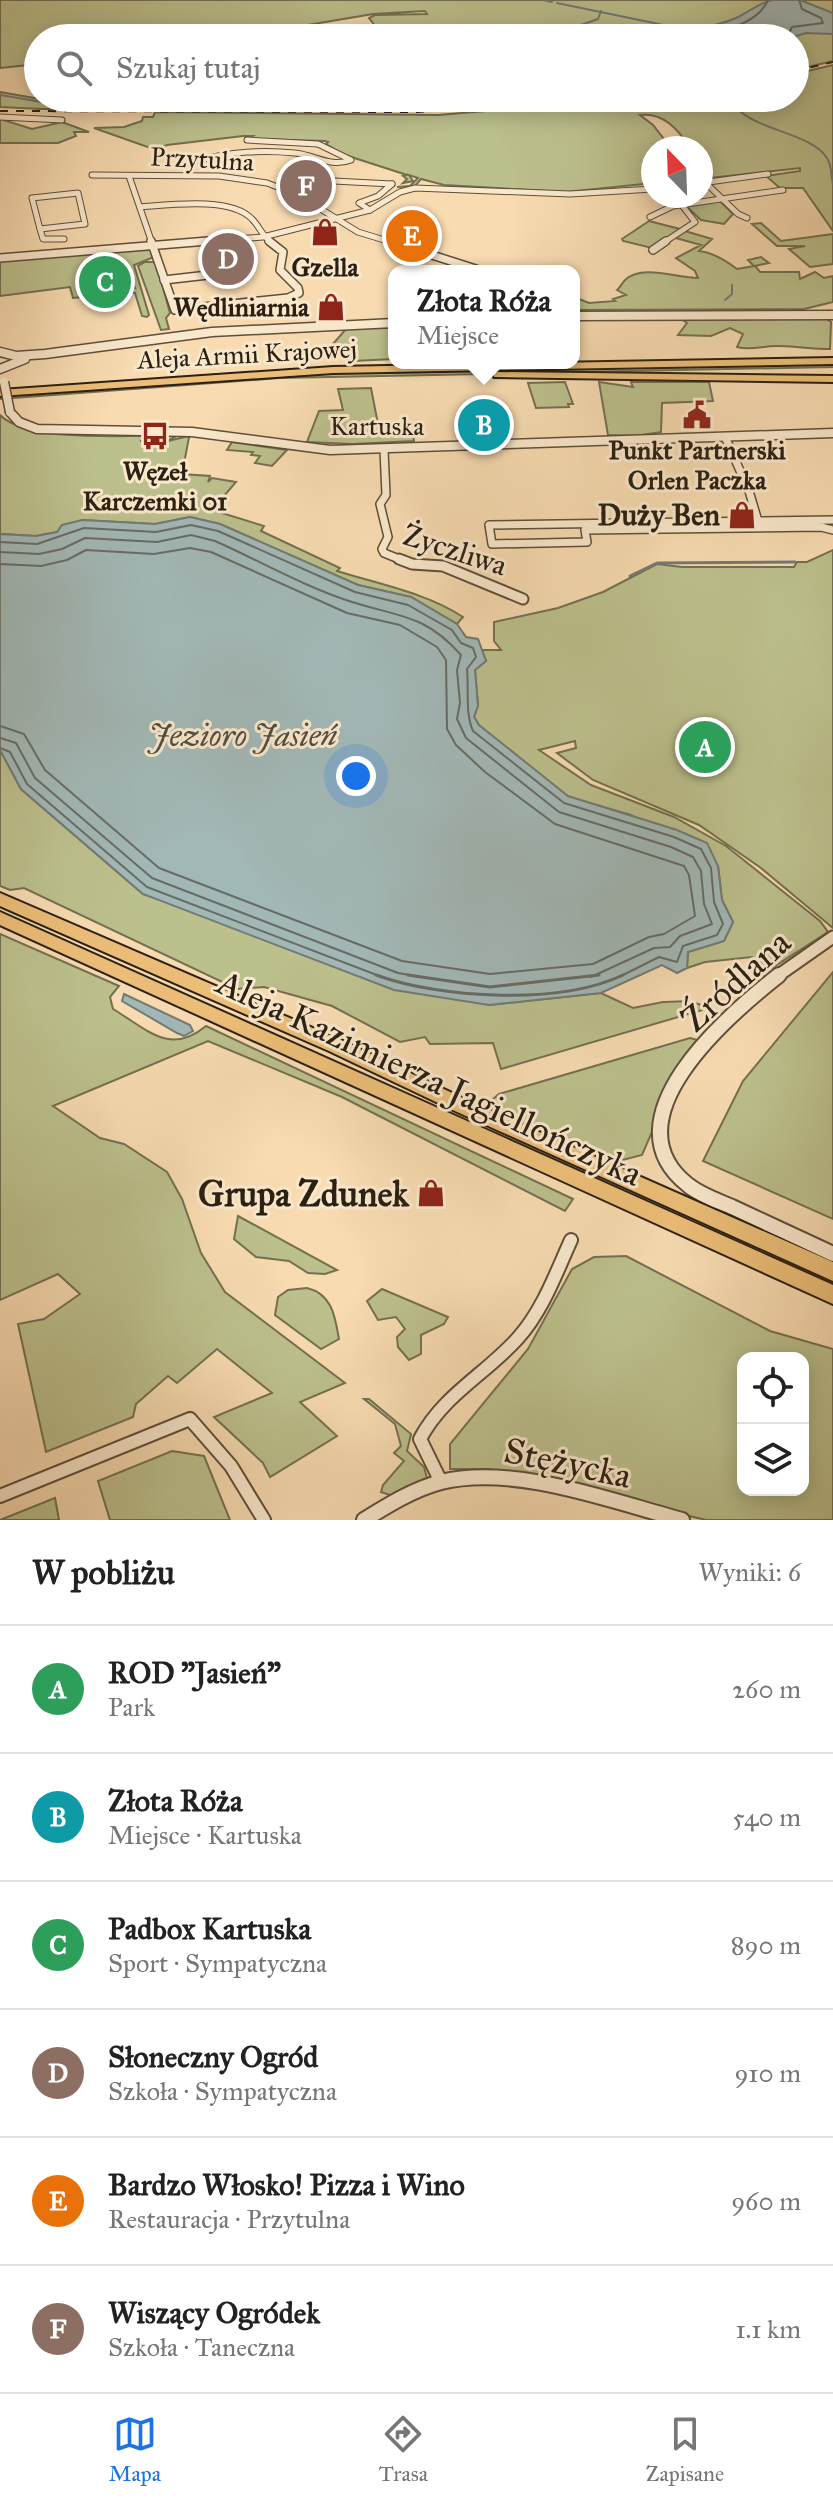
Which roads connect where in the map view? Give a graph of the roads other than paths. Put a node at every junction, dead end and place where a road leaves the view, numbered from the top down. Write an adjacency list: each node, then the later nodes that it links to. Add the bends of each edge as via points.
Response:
1 (0, 117): 2 (street)
2 (60, 120)
3 (247, 140): 7 (street, via 318,144 351,160 333,164 282,152 211,156 199,161 212,167)
4 (768, 174): 9 (street)
5 (92, 175): 6 (street, Przytulna)
6 (129, 176): 7 (street, Przytulna); 15 (street)
7 (212, 176): 21 (street, Przytulna, via 260,181 298,195)
8 (314, 180): 18 (street, via 392,184 359,203)
9 (713, 182)
10 (641, 190): 18 (street, via 561,194 423,187 400,192)
11 (713, 190): 13 (street)
12 (783, 190): 13 (street)
13 (722, 198): 14 (street); 20 (street)
14 (713, 199)
15 (140, 207): 24 (street, via 200,203 231,208 252,218); 26 (street)
16 (671, 208): 19 (street)
17 (684, 208): 27 (street, via 695,222)
18 (370, 210): 21 (street)
19 (650, 217)
20 (747, 218)
21 (334, 219): 24 (street); 30 (street, Przytulna, via 365,235)
22 (61, 227): 23 (street); 23 (street, via 85,224 78,193 33,197); 25 (street)
23 (40, 229): 25 (street, via 43,240)
24 (263, 237): 26 (street); 32 (street, via 283,252 281,272 299,293 175,310)
25 (64, 239): 28 (street)
26 (153, 246): 28 (street); 32 (street)
27 (653, 250)
28 (65, 252): 29 (street)
29 (0, 258)
30 (462, 265)
31 (243, 271): 32 (street)
32 (164, 280)
33 (833, 313): 34 (street)
34 (580, 316)
35 (388, 323): 38 (street, via 183,334)
36 (1, 351): 38 (street)
37 (580, 357): 39 (main road)
38 (17, 358): 45 (street)
39 (610, 364): 40 (main road, Aleja Armii Krajowej); 41 (main road, Aleja Armii Krajowej)
40 (832, 364): 44 (main road, Aleja Armii Krajowej)
41 (580, 366)
42 (504, 369): 44 (main road)
43 (531, 369): 44 (main road, Aleja Armii Krajowej)
44 (500, 371): 45 (main road, Aleja Armii Krajowej); 46 (main road); 47 (main road, Aleja Armii Krajowej)
45 (2, 378): 50 (street, Kartuska, bridge, via 10,412 37,429 183,431 311,448)
46 (833, 379)
47 (0, 401)
48 (833, 433): 49 (street, Kartuska)
49 (726, 439): 50 (street, Kartuska); 52 (street)
50 (384, 450): 54 (street, Życzliwa, via 384,553 412,564 443,566)
51 (833, 520): 52 (street)
52 (758, 521): 53 (street, via 489,525 492,544 587,542 585,530)
53 (833, 530)
54 (523, 599)
55 (0, 899): 60 (highway, Aleja Kazimierza Jagiellończyka)
56 (0, 918): 61 (highway, Aleja Kazimierza Jagiellończyka)
57 (833, 937): 59 (street, Źródlana, via 782,970 721,1025 677,1084 663,1109 658,1135 663,1155 691,1188)
58 (571, 1240): 62 (street, via 517,1339 427,1422 420,1439)
59 (833, 1254)
60 (833, 1272)
61 (833, 1295)
62 (441, 1482): 65 (street, Stężycka); 66 (street, Stężycka, via 507,1479)
63 (0, 1496): 64 (street, via 190,1419 231,1466)
64 (264, 1520)
65 (364, 1520)
66 (682, 1520)

